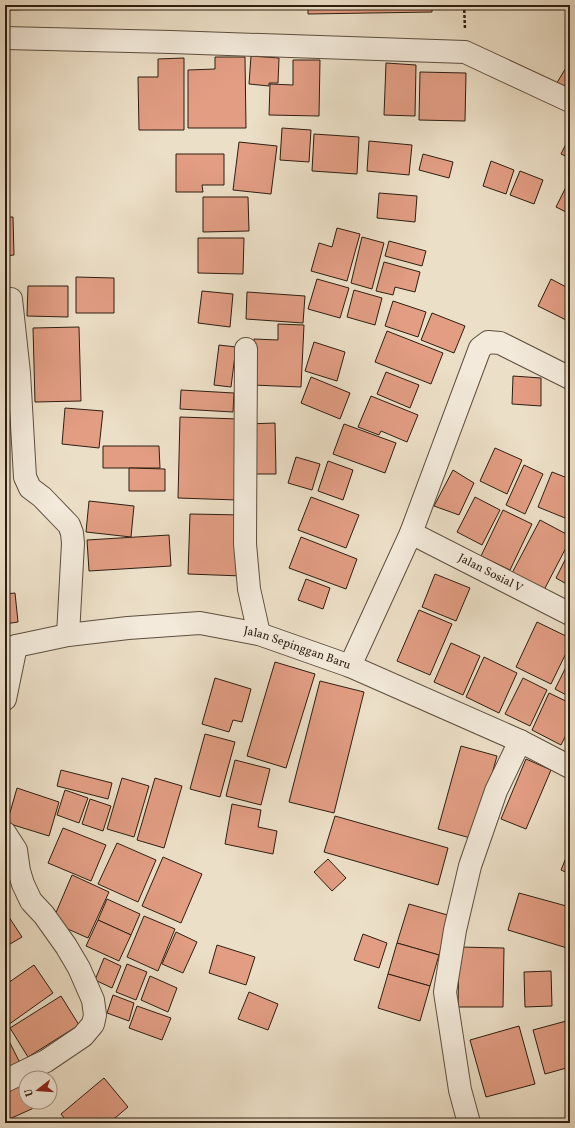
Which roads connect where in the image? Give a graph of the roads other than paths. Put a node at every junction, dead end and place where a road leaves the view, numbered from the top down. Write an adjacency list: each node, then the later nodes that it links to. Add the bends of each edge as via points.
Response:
1 (5, 38): 2 (street, via 465,52)
2 (570, 100)
3 (11, 299): 4 (street)
4 (10, 324): 10 (street, via 19,373 25,477 30,488 69,525 72,533)
5 (246, 349): 9 (street, via 245,544 249,589)
6 (570, 378): 7 (street, via 500,343 488,342 480,348)
7 (411, 533): 8 (street, Jalan Sosial V); 12 (street)
8 (570, 614)
9 (259, 634): 10 (street, Jalan Sepinggan Baru, via 200,623); 12 (street, Jalan Sepinggan Baru)
10 (68, 635): 11 (street, Jalan Sepinggan Baru)
11 (10, 648): 13 (street)
12 (350, 666): 14 (street, Jalan Sepinggan Baru)
13 (5, 698)
14 (520, 741): 15 (street, Jalan Sepinggan Baru); 18 (street, via 496,791 470,866 455,930 445,992 460,1090)
15 (570, 767)
16 (5, 833): 17 (street, via 16,850 19,871 31,901 44,915 79,968 93,1000 96,1015 93,1024 83,1036 46,1061)
17 (5, 1081)
18 (469, 1123)

